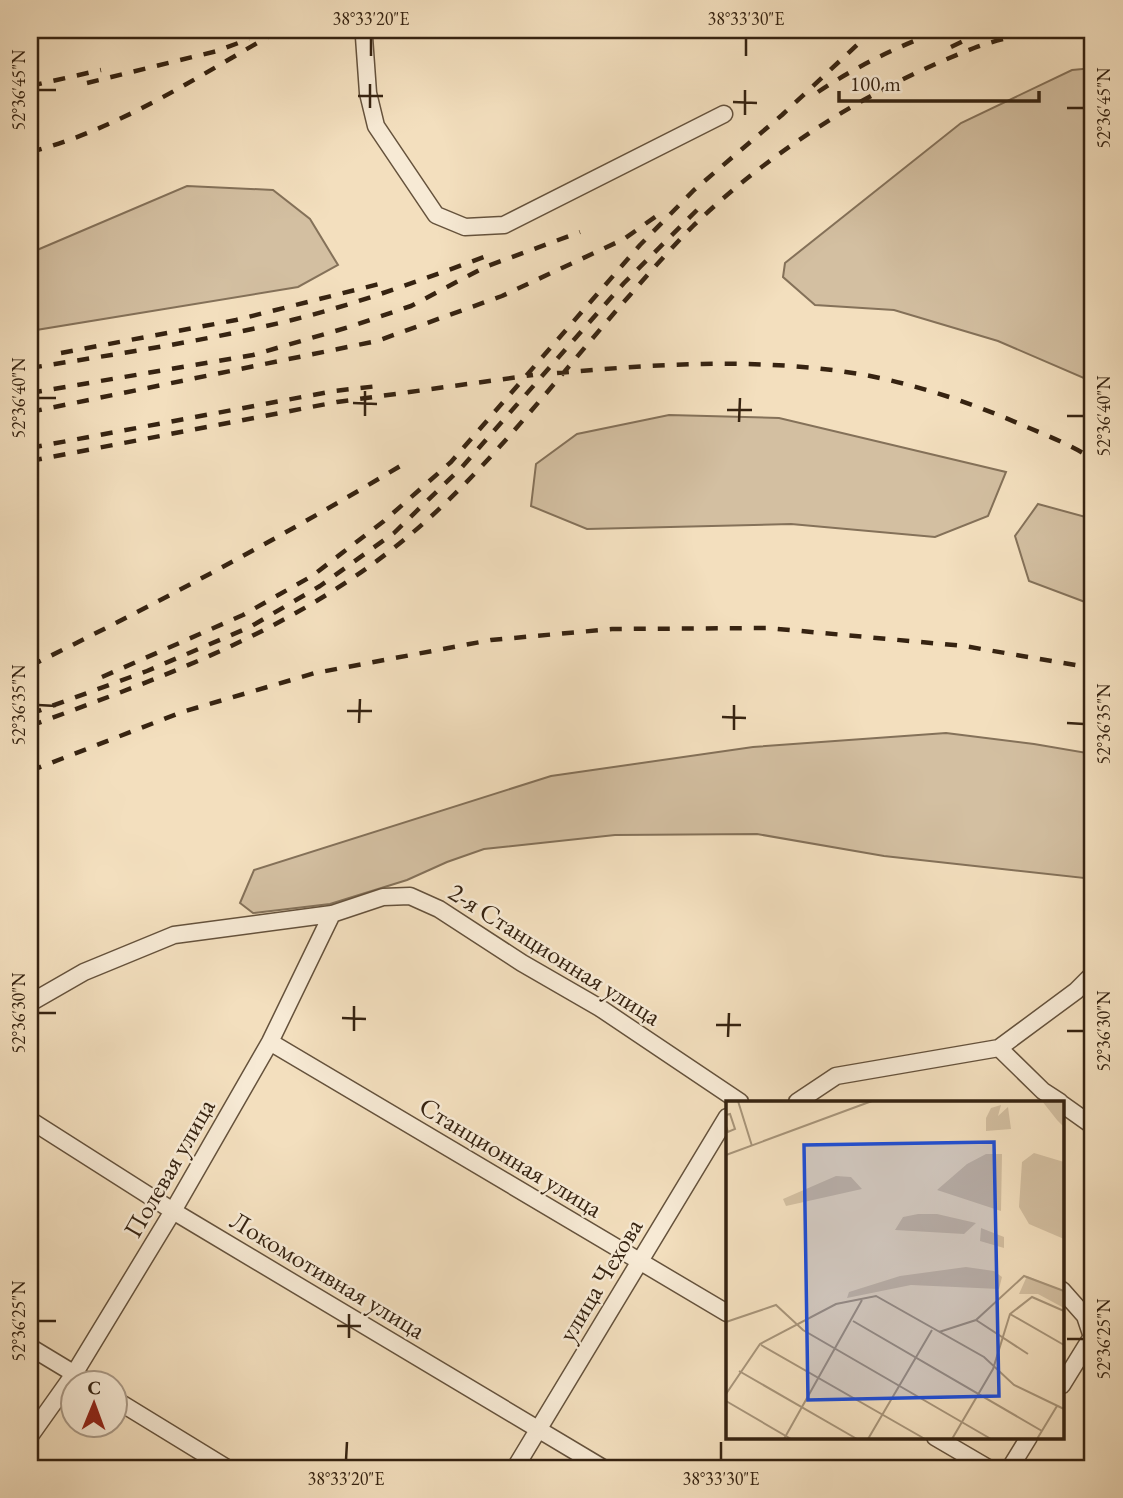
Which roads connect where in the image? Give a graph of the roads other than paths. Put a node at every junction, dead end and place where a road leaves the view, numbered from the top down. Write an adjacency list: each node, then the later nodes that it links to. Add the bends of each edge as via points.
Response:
1 (361, 30): 2 (street, via 376,126 436,215 465,227 504,225)
2 (724, 114)
3 (332, 914): 5 (street, 2-я Станционная улица, via 174,935 84,972); 6 (street, Полевая улица); 8 (street, 2-я Станционная улица, via 383,897 410,896 439,909 600,1008)
4 (1093, 974): 7 (street)
5 (30, 1003)
6 (270, 1042): 15 (street, Полевая улица); 16 (street, Станционная улица)
7 (999, 1048): 9 (street, via 836,1076); 10 (street)
8 (737, 1101)
9 (798, 1101)
10 (1058, 1101)
11 (1064, 1105): 14 (street)
12 (726, 1119): 16 (street, улица Чехова)
13 (30, 1120): 15 (street, Локомотивная улица)
14 (1093, 1126)
15 (173, 1211): 22 (street, Полевая улица); 26 (street, Локомотивная улица)
16 (640, 1261): 18 (street, Станционная улица); 26 (street, улица Чехова)
17 (1064, 1292): 19 (street, via 1085,1316)
18 (726, 1312)
19 (1093, 1336): 23 (street)
20 (30, 1347): 21 (street)
21 (65, 1368)
22 (87, 1368)
23 (1064, 1382)
24 (60, 1402): 27 (street, Полевая улица)
25 (130, 1409): 30 (street)
26 (538, 1429): 31 (street, улица Чехова); 32 (street, Локомотивная улица)
27 (30, 1436)
28 (937, 1438): 33 (street)
29 (1028, 1438): 34 (street)
30 (227, 1468)
31 (515, 1468)
32 (603, 1468)
33 (988, 1468)
34 (1010, 1468)

